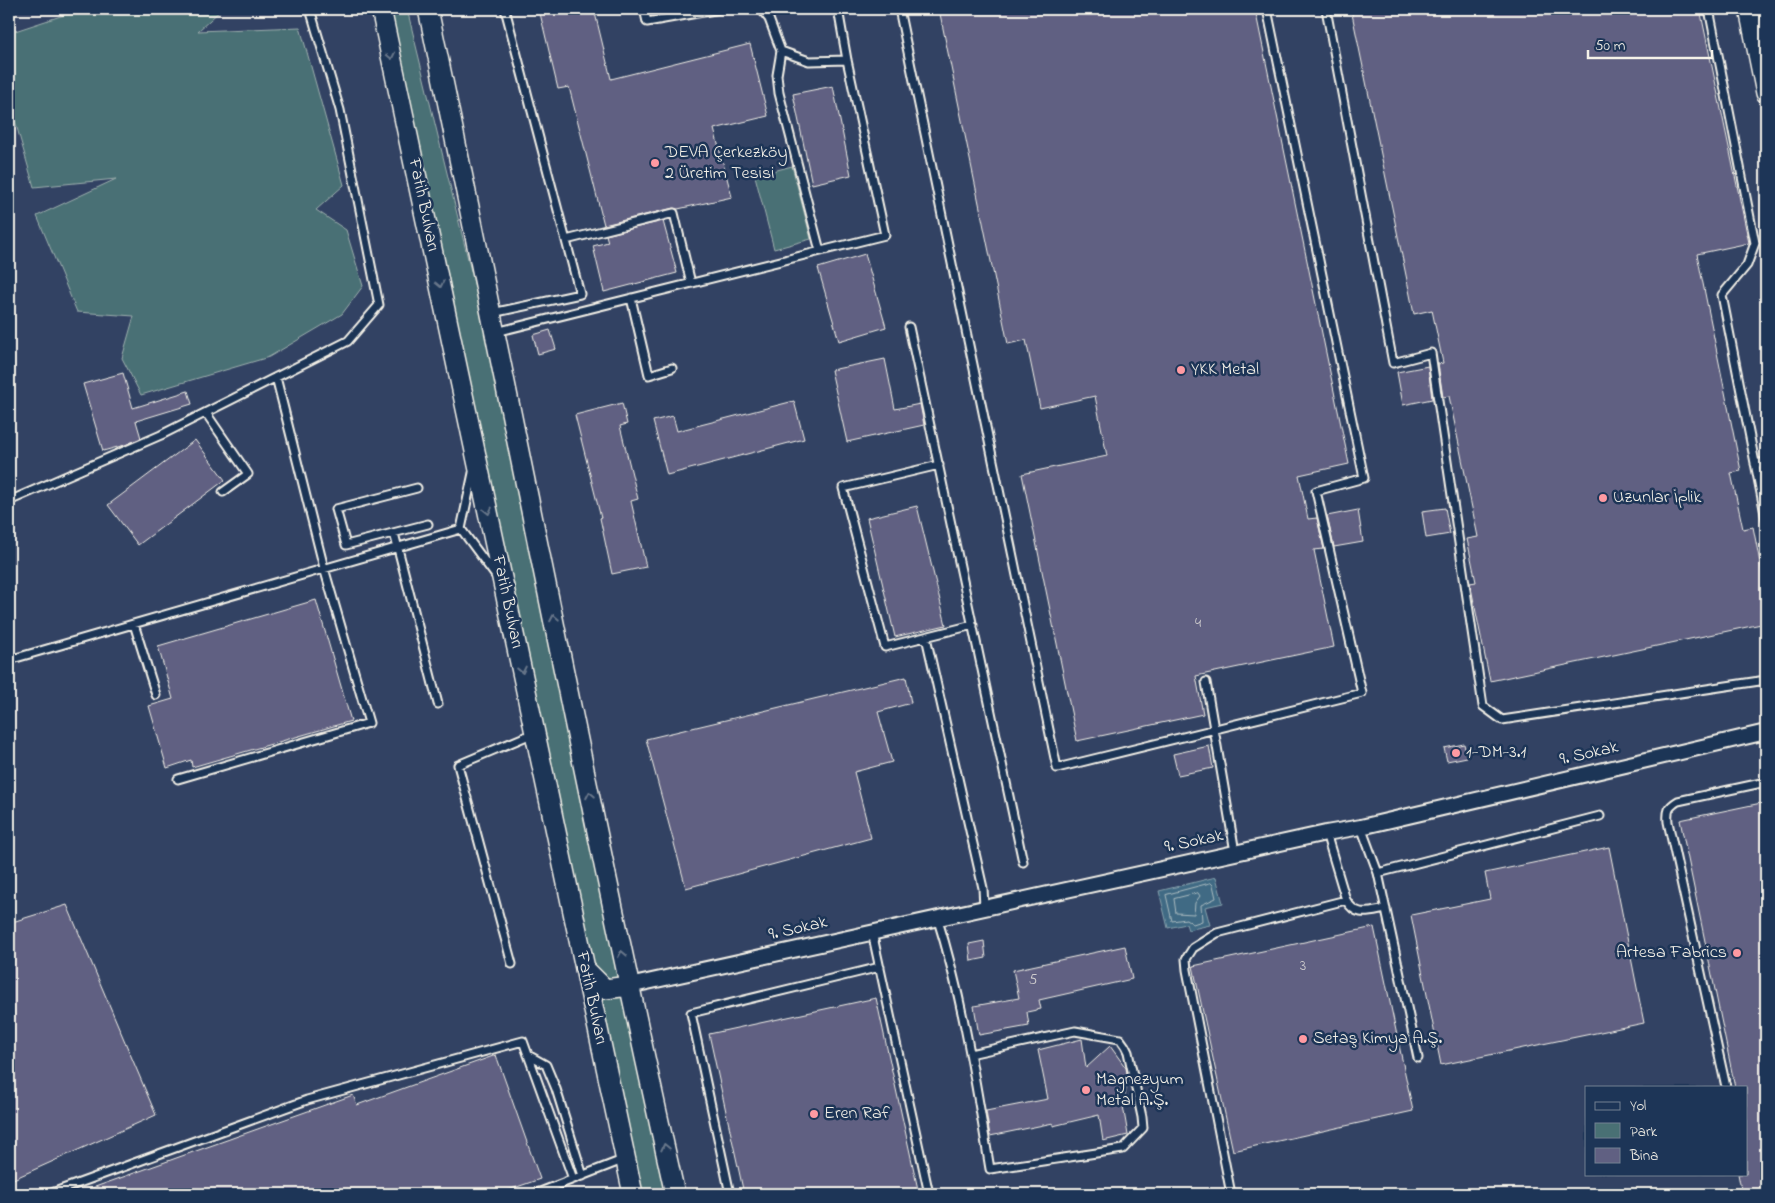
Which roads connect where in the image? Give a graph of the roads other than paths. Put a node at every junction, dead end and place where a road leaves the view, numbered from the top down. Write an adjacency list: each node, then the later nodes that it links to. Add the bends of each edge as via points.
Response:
1 (310, 9): 25 (lane, via 340,110 379,305 348,341)
2 (381, 9): 27 (main road, Fatih Bulvarı, one-way to 27)
3 (505, 9): 17 (lane)
4 (644, 9): 5 (lane, via 647,22)
5 (720, 9)
6 (761, 9): 14 (lane, via 769,18)
7 (838, 9): 15 (lane)
8 (899, 9): 49 (lane, via 1057,768)
9 (1267, 9): 49 (lane, via 1364,478 1316,491 1362,693)
10 (1326, 9): 45 (lane, via 1393,363 1432,353 1483,706 1502,720)
11 (1709, 9): 29 (lane, via 1755,243 1747,266 1722,295)
12 (1749, 9): 16 (main road)
13 (431, 10): 21 (main road)
14 (781, 51): 15 (lane, via 810,61); 18 (lane, via 777,75 779,93)
15 (847, 60): 18 (lane, via 885,235)
16 (1765, 84)
17 (566, 240): 19 (lane, via 674,213); 21 (lane, via 580,294)
18 (820, 251): 19 (lane)
19 (691, 283): 20 (lane)
20 (631, 298): 23 (lane); 24 (lane, via 649,375)
21 (492, 313): 23 (main road)
22 (909, 327): 30 (lane)
23 (496, 332): 68 (main road, one-way to 23)
24 (672, 368)
25 (276, 377): 26 (lane); 39 (lane)
26 (206, 413): 32 (lane, via 248,474); 33 (lane)
27 (477, 458): 36 (lane); 40 (main road, Fatih Bulvarı, one-way to 40)
28 (1766, 462): 29 (lane)
29 (1755, 464): 34 (lane)
30 (939, 466): 42 (lane); 43 (lane, via 842,488 884,648)
31 (418, 488): 37 (lane, via 336,509 346,545)
32 (223, 492)
33 (9, 501)
34 (1766, 519)
35 (428, 524): 37 (lane)
36 (461, 529): 38 (lane); 40 (lane)
37 (394, 533): 38 (lane)
38 (398, 547): 39 (lane); 48 (lane)
39 (324, 568): 41 (lane); 52 (lane, via 368,723)
40 (504, 586): 51 (main road, Fatih Bulvarı, one-way to 51)
41 (134, 624): 44 (lane); 47 (lane)
42 (973, 625): 43 (lane); 58 (lane)
43 (926, 637): 61 (lane, via 983,888)
44 (9, 660)
45 (1766, 680)
46 (1206, 682): 49 (lane)
47 (156, 695)
48 (438, 704)
49 (1214, 729): 57 (lane)
50 (1766, 732): 55 (street, 9. Sokak)
51 (535, 733): 65 (lane, via 458,765); 67 (main road, Fatih Bulvarı)
52 (178, 779)
53 (1766, 782): 72 (lane, via 1678,801 1667,811)
54 (1600, 816): 59 (lane)
55 (1362, 827): 56 (street, 9. Sokak); 59 (lane)
56 (1326, 832): 57 (street, 9. Sokak); 60 (lane)
57 (1235, 852): 61 (street, 9. Sokak)
58 (1023, 862)
59 (1378, 873): 62 (lane)
60 (1346, 900): 62 (lane, via 1355,911); 82 (lane, via 1217,933 1193,948 1186,959)
61 (984, 907): 63 (street, 9. Sokak)
62 (1386, 909): 71 (lane)
63 (937, 917): 64 (street, 9. Sokak); 69 (lane, via 948,949)
64 (872, 932): 66 (lane); 68 (street, 9. Sokak)
65 (512, 964)
66 (880, 967): 80 (lane, via 692,1013); 81 (lane)
67 (585, 969): 68 (main road, via 605,989); 73 (main road, Fatih Bulvarı)
68 (629, 986): 79 (main road, one-way to 68)
69 (970, 1054): 69 (lane, via 1075,1031 1120,1039 1128,1052 1143,1128 1123,1150 990,1169)
70 (528, 1055): 74 (lane, via 546,1065); 75 (lane); 76 (lane, via 524,1041 307,1100)
71 (1418, 1058)
72 (1726, 1086)
73 (625, 1159): 74 (lane); 78 (main road, Fatih Bulvarı)
74 (583, 1176): 75 (lane)
75 (572, 1179): 77 (lane)
76 (49, 1194)
77 (535, 1194)
78 (633, 1194)
79 (675, 1194)
80 (730, 1194)
81 (928, 1194)
82 (1231, 1194)

